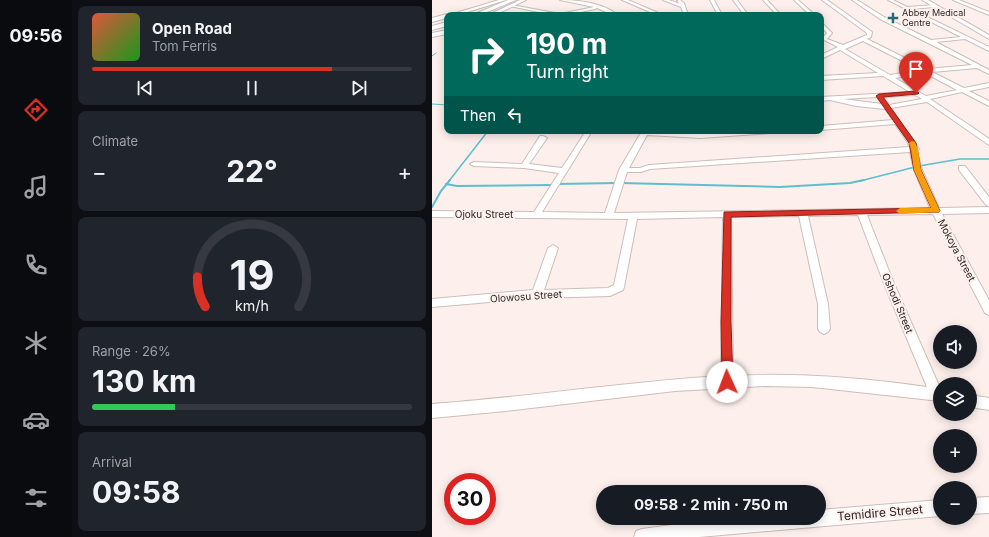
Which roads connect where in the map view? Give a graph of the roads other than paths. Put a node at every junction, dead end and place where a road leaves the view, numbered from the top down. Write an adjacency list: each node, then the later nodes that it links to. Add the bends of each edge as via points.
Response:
1 (504, 0): 22 (main road)
2 (520, 0): 24 (highway)
3 (524, 0): 17 (main road)
4 (562, 0): 18 (street)
5 (624, 0): 29 (street)
6 (665, 0): 19 (street)
7 (678, 0): 19 (street)
8 (712, 0): 31 (street)
9 (735, 0): 32 (street)
10 (765, 0): 33 (street)
11 (796, 0): 34 (street)
12 (824, 0): 45 (street, via 870,33)
13 (854, 0): 46 (street, via 882,18)
14 (890, 0): 21 (street)
15 (924, 0): 20 (main road)
16 (955, 0): 35 (street)
17 (512, 3): 23 (highway); 25 (main road); 26 (street)
18 (601, 6): 27 (street); 28 (street)
19 (683, 6): 30 (street)
20 (934, 6): 21 (street); 41 (main road)
21 (904, 8): 42 (street)
22 (462, 12)
23 (484, 12)
24 (491, 12)
25 (496, 12)
26 (548, 12)
27 (578, 12)
28 (611, 12)
29 (654, 12)
30 (685, 12)
31 (718, 12)
32 (744, 12)
33 (776, 12)
34 (810, 12)
35 (989, 14)
36 (444, 17): 37 (main road)
37 (432, 20)
38 (824, 26): 43 (street, via 830,33)
39 (439, 29): 40 (main road)
40 (432, 35)
41 (989, 37)
42 (964, 38): 46 (street); 48 (street)
43 (824, 39)
44 (824, 39): 47 (street)
45 (862, 39): 47 (street); 51 (street)
46 (930, 41): 50 (street)
47 (842, 48): 49 (street); 53 (street)
48 (989, 50)
49 (824, 53)
50 (978, 66): 51 (street); 52 (street)
51 (924, 72): 53 (street); 56 (street)
52 (989, 72)
53 (887, 76): 54 (street); 57 (street)
54 (824, 78)
55 (989, 85): 56 (street)
56 (963, 91): 61 (street); 62 (street)
57 (916, 93): 58 (street); 61 (street)
58 (879, 96): 60 (street); 63 (street)
59 (824, 99): 60 (street)
60 (832, 99): 63 (street)
61 (926, 99): 63 (street); 71 (street)
62 (989, 104)
63 (888, 107): 64 (street)
64 (898, 122): 65 (street); 72 (street)
65 (824, 128)
66 (587, 134): 76 (street)
67 (644, 134): 77 (street)
68 (672, 134): 69 (street)
69 (728, 134)
70 (543, 138): 74 (street)
71 (989, 143)
72 (915, 149): 77 (street, via 705,162 649,167); 80 (street, Mokoya Street, via 917,166)
73 (474, 164): 74 (street)
74 (524, 166): 76 (street)
75 (962, 168): 78 (street)
76 (564, 171): 84 (street)
77 (621, 174): 86 (street)
78 (989, 203)
79 (989, 210): 80 (street)
80 (936, 211): 81 (street, Ojoku Street); 91 (street, Mokoya Street)
81 (861, 212): 82 (street, Ojoku Street); 94 (street, Oshodi Street)
82 (803, 213): 85 (street, Ojoku Street); 92 (street, via 823,304)
83 (432, 214): 84 (street, Ojoku Street)
84 (537, 214): 86 (street, Ojoku Street)
85 (727, 214): 87 (street, Ojoku Street); 93 (street)
86 (609, 216): 87 (street, Ojoku Street)
87 (633, 216): 89 (street, Olowosu Street, via 619,287 610,292)
88 (553, 248): 89 (street)
89 (537, 294): 90 (street, Olowosu Street)
90 (432, 303)
91 (989, 310)
92 (824, 329)
93 (727, 382): 95 (street, via 812,381); 98 (street, via 675,384 506,405)
94 (933, 384)
95 (933, 394)
96 (977, 402): 97 (street)
97 (989, 404)
98 (432, 411)
99 (989, 505): 100 (street)
100 (977, 506)
101 (933, 509): 102 (street, Temidire Street)
102 (826, 517)
103 (733, 525): 104 (street, Temidire Street)
104 (642, 537)

